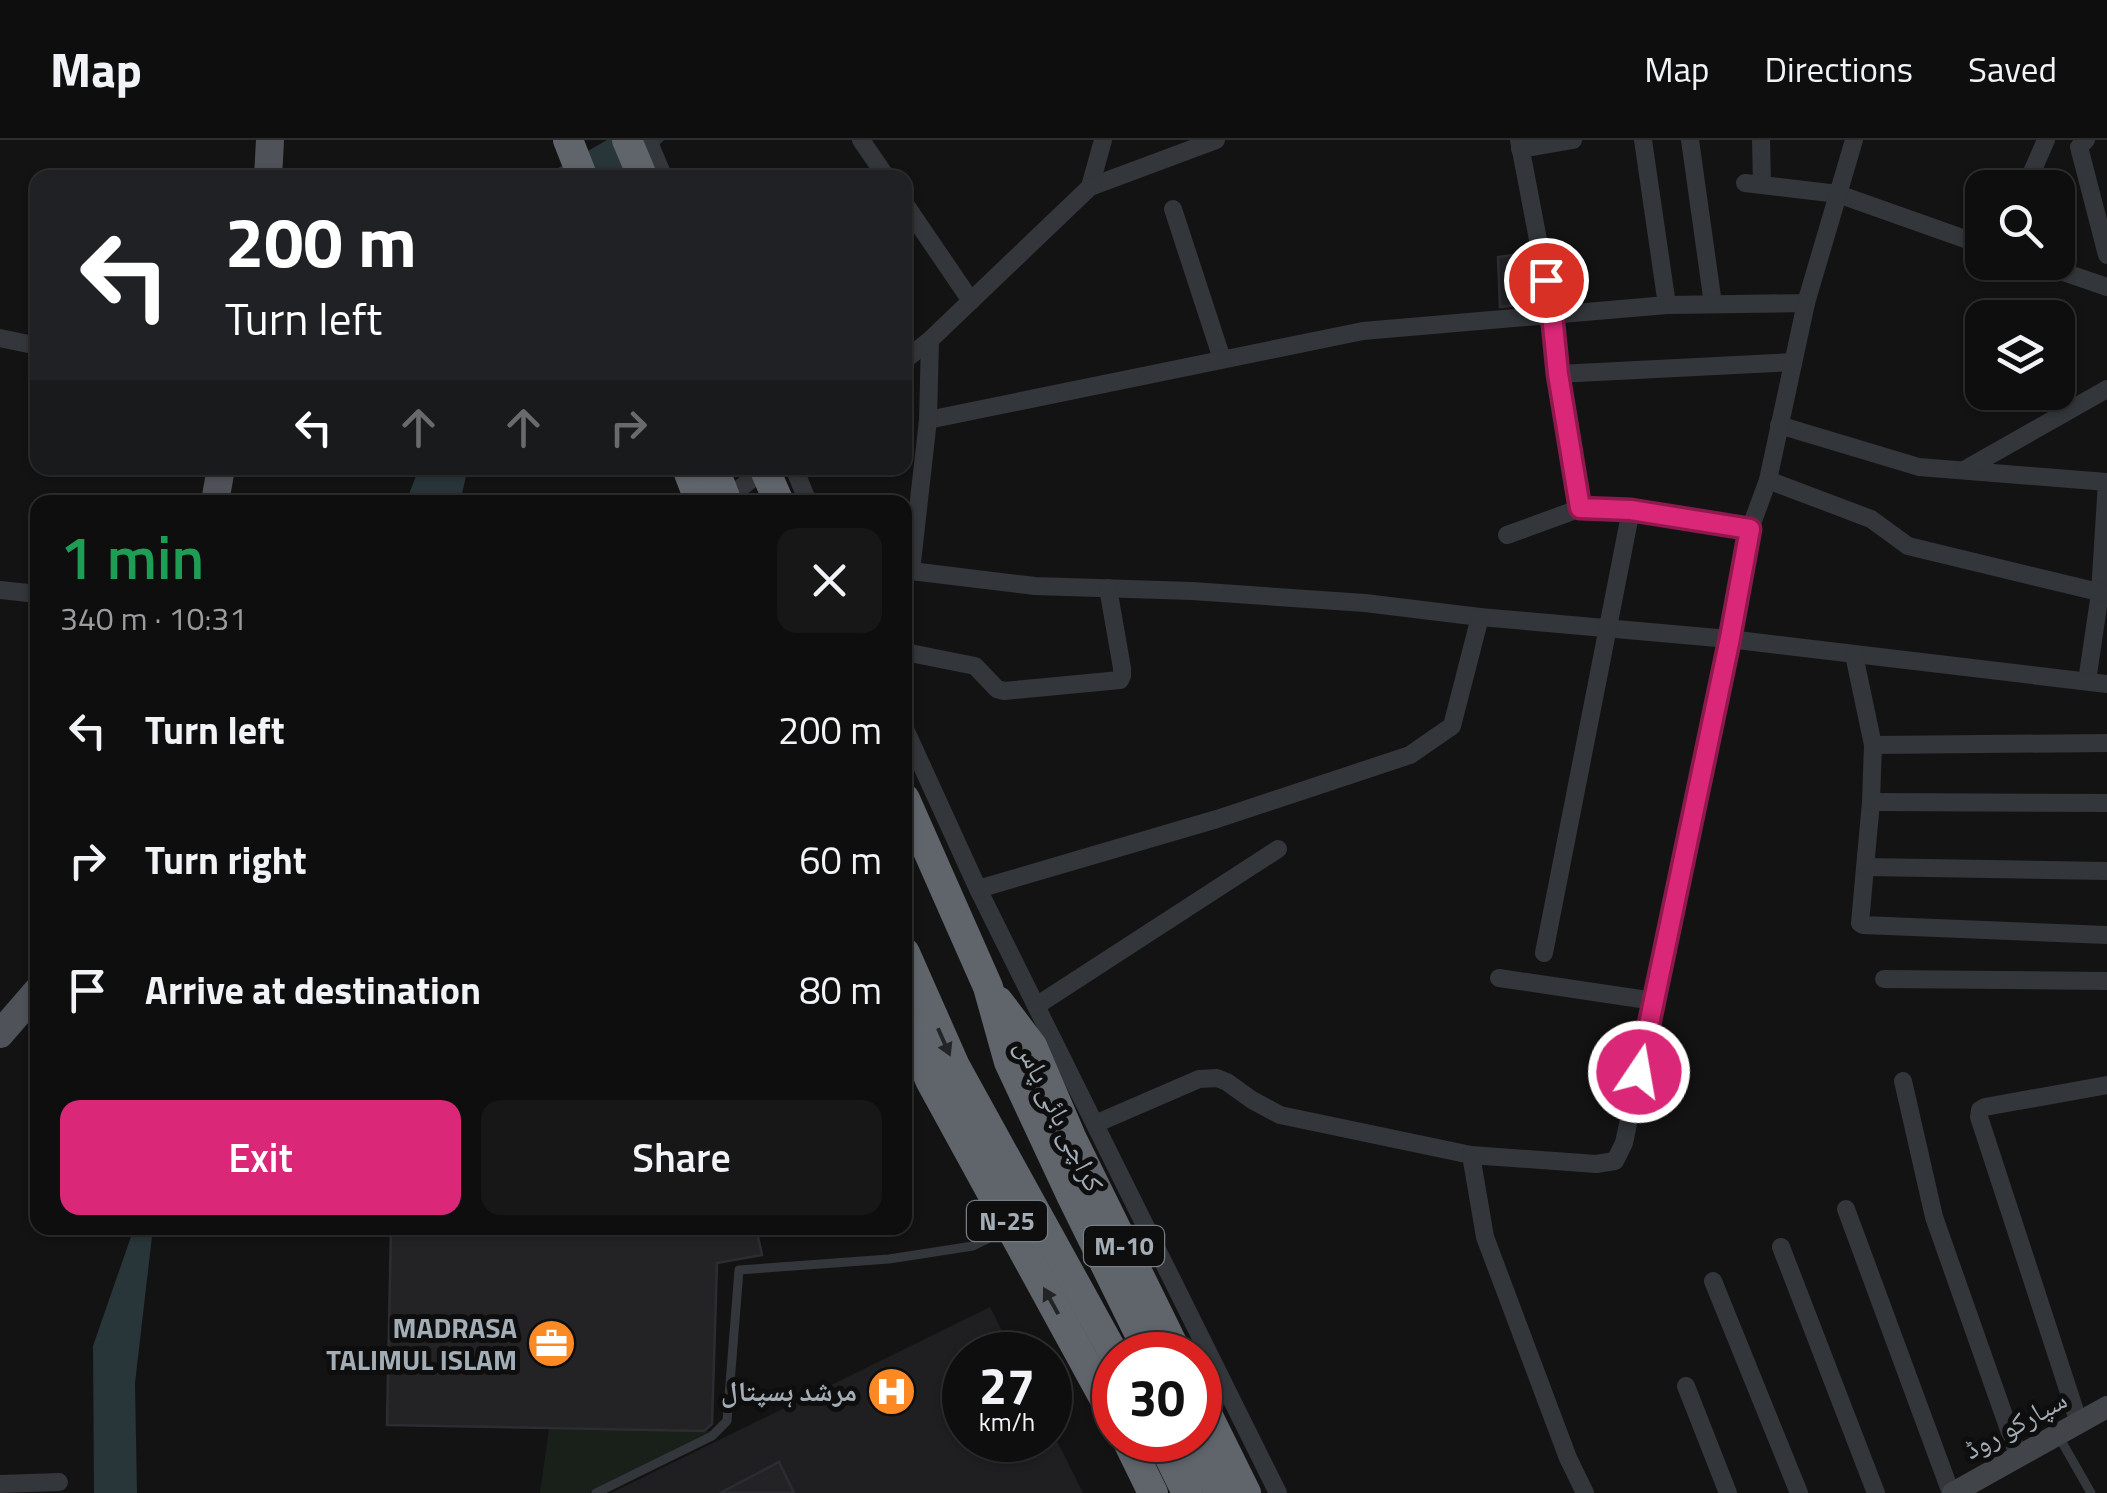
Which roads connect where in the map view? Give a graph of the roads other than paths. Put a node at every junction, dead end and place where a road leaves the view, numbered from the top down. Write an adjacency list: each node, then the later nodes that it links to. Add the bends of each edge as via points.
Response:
1 (270, 140): 16 (main road)
2 (568, 140): 17 (highway)
3 (627, 140): 18 (highway)
4 (648, 140): 19 (street)
5 (861, 140): 20 (street)
6 (1103, 140): 22 (street)
7 (1216, 140): 22 (street)
8 (1572, 140): 14 (street)
9 (1643, 140): 33 (street)
10 (1690, 140): 32 (street)
11 (1761, 140): 23 (street, via 1753,184)
12 (1854, 140): 23 (street)
13 (2049, 140): 15 (street); 21 (street)
14 (1519, 144): 34 (street)
15 (2083, 144): 27 (street)
16 (268, 170)
17 (580, 170)
18 (640, 170)
19 (661, 170)
20 (882, 170)
21 (2034, 170)
22 (1090, 187): 30 (street)
23 (1838, 194): 26 (street); 31 (street)
24 (1173, 210): 39 (street)
25 (912, 214): 30 (street)
26 (1965, 239)
27 (2107, 256)
28 (2075, 277): 29 (street)
29 (2107, 288)
30 (971, 301): 36 (street)
31 (1806, 302): 32 (street); 40 (street)
32 (1713, 304): 33 (street)
33 (1668, 305): 34 (street)
34 (1552, 314): 39 (street, via 1363,330); 41 (street)
35 (0, 338): 37 (street)
36 (930, 340): 38 (street); 43 (street)
37 (30, 344)
38 (912, 354)
39 (1222, 359): 43 (street)
40 (1793, 362): 41 (street); 44 (street)
41 (1558, 374): 51 (street)
42 (2107, 389): 45 (street)
43 (928, 420): 55 (street)
44 (1779, 426): 45 (street, via 1920,467); 48 (street)
45 (1963, 470): 60 (street, via 2107,482)
46 (694, 475): 49 (highway)
47 (755, 475): 50 (street)
48 (1768, 480): 53 (street); 60 (street, via 1871,519 1908,546)
49 (712, 495)
50 (727, 495)
51 (1580, 508): 52 (street); 54 (street)
52 (1631, 510): 53 (street); 62 (street)
53 (1750, 529): 63 (street)
54 (1507, 534)
55 (912, 542)
56 (912, 572): 57 (street)
57 (1108, 588): 61 (street, via 1365,603); 64 (street, via 1120,680 1004,691 976,666)
58 (0, 590): 59 (street)
59 (30, 593)
60 (2104, 594): 66 (street)
61 (1480, 617): 62 (street); 77 (street, via 1452,726 1410,754)
62 (1606, 626): 63 (street); 79 (street)
63 (1730, 638): 65 (street); 85 (street)
64 (912, 653)
65 (1854, 655): 66 (street); 69 (street)
66 (2087, 682): 67 (street)
67 (2107, 684)
68 (912, 744): 77 (street)
69 (1873, 744): 70 (street); 71 (street)
70 (2107, 744)
71 (1871, 802): 72 (street); 75 (street)
72 (2107, 803)
73 (912, 815): 91 (highway, کراچی بائی پاس / M-10, via 988,987 1009,1062)
74 (1278, 850): 86 (street)
75 (1865, 867): 76 (street); 78 (street, via 1863,925)
76 (2107, 871)
77 (978, 889): 86 (street)
78 (2107, 935)
79 (1544, 953)
80 (912, 969): 97 (highway, one-way to 97, via 955,1066)
81 (1499, 978): 85 (street)
82 (1884, 979): 83 (street)
83 (2107, 981)
84 (30, 999): 87 (main road)
85 (1654, 1000): 92 (street, via 1615,1160)
86 (1036, 1006): 91 (street)
87 (0, 1034)
88 (912, 1038): 94 (highway, N-25)
89 (1903, 1081): 106 (street, via 1934,1217)
90 (2107, 1085): 103 (street, via 1986,1107 1979,1116)
91 (1070, 1134): 92 (street, via 1199,1079 1217,1078 1280,1115); 98 (highway, کراچی بائی پاس / M-10); 99 (highway, کراچی بائی پاس / M-10); 117 (street)
92 (1471, 1154): 118 (street, via 1484,1237)
93 (1846, 1209): 122 (street)
94 (1010, 1227): 100 (highway, N-25, one-way to 94); 112 (lane, via 973,1246 738,1270 728,1421 712,1436)
95 (1781, 1247): 121 (street)
96 (1713, 1281): 120 (street)
97 (1102, 1332)
98 (1142, 1332)
99 (1167, 1332)
100 (1092, 1376)
101 (1686, 1386): 119 (street)
102 (2107, 1408): 103 (street, سپارکو روڈ)
103 (2079, 1422): 104 (street, سپارکو روڈ)
104 (2058, 1434): 106 (street, سپارکو روڈ); 123 (lane)
105 (1222, 1444): 116 (highway)
106 (2018, 1458): 122 (street, سپارکو روڈ)
107 (1138, 1462): 113 (highway)
108 (1172, 1462): 114 (highway)
109 (1203, 1462): 115 (highway)
110 (59, 1482): 111 (street)
111 (0, 1484)
112 (596, 1493)
113 (1153, 1493)
114 (1187, 1493)
115 (1218, 1493)
116 (1246, 1493)
117 (1278, 1493)
118 (1585, 1493)
119 (1728, 1493)
120 (1799, 1493)
121 (1876, 1493)
122 (1952, 1493)
123 (2091, 1493)

